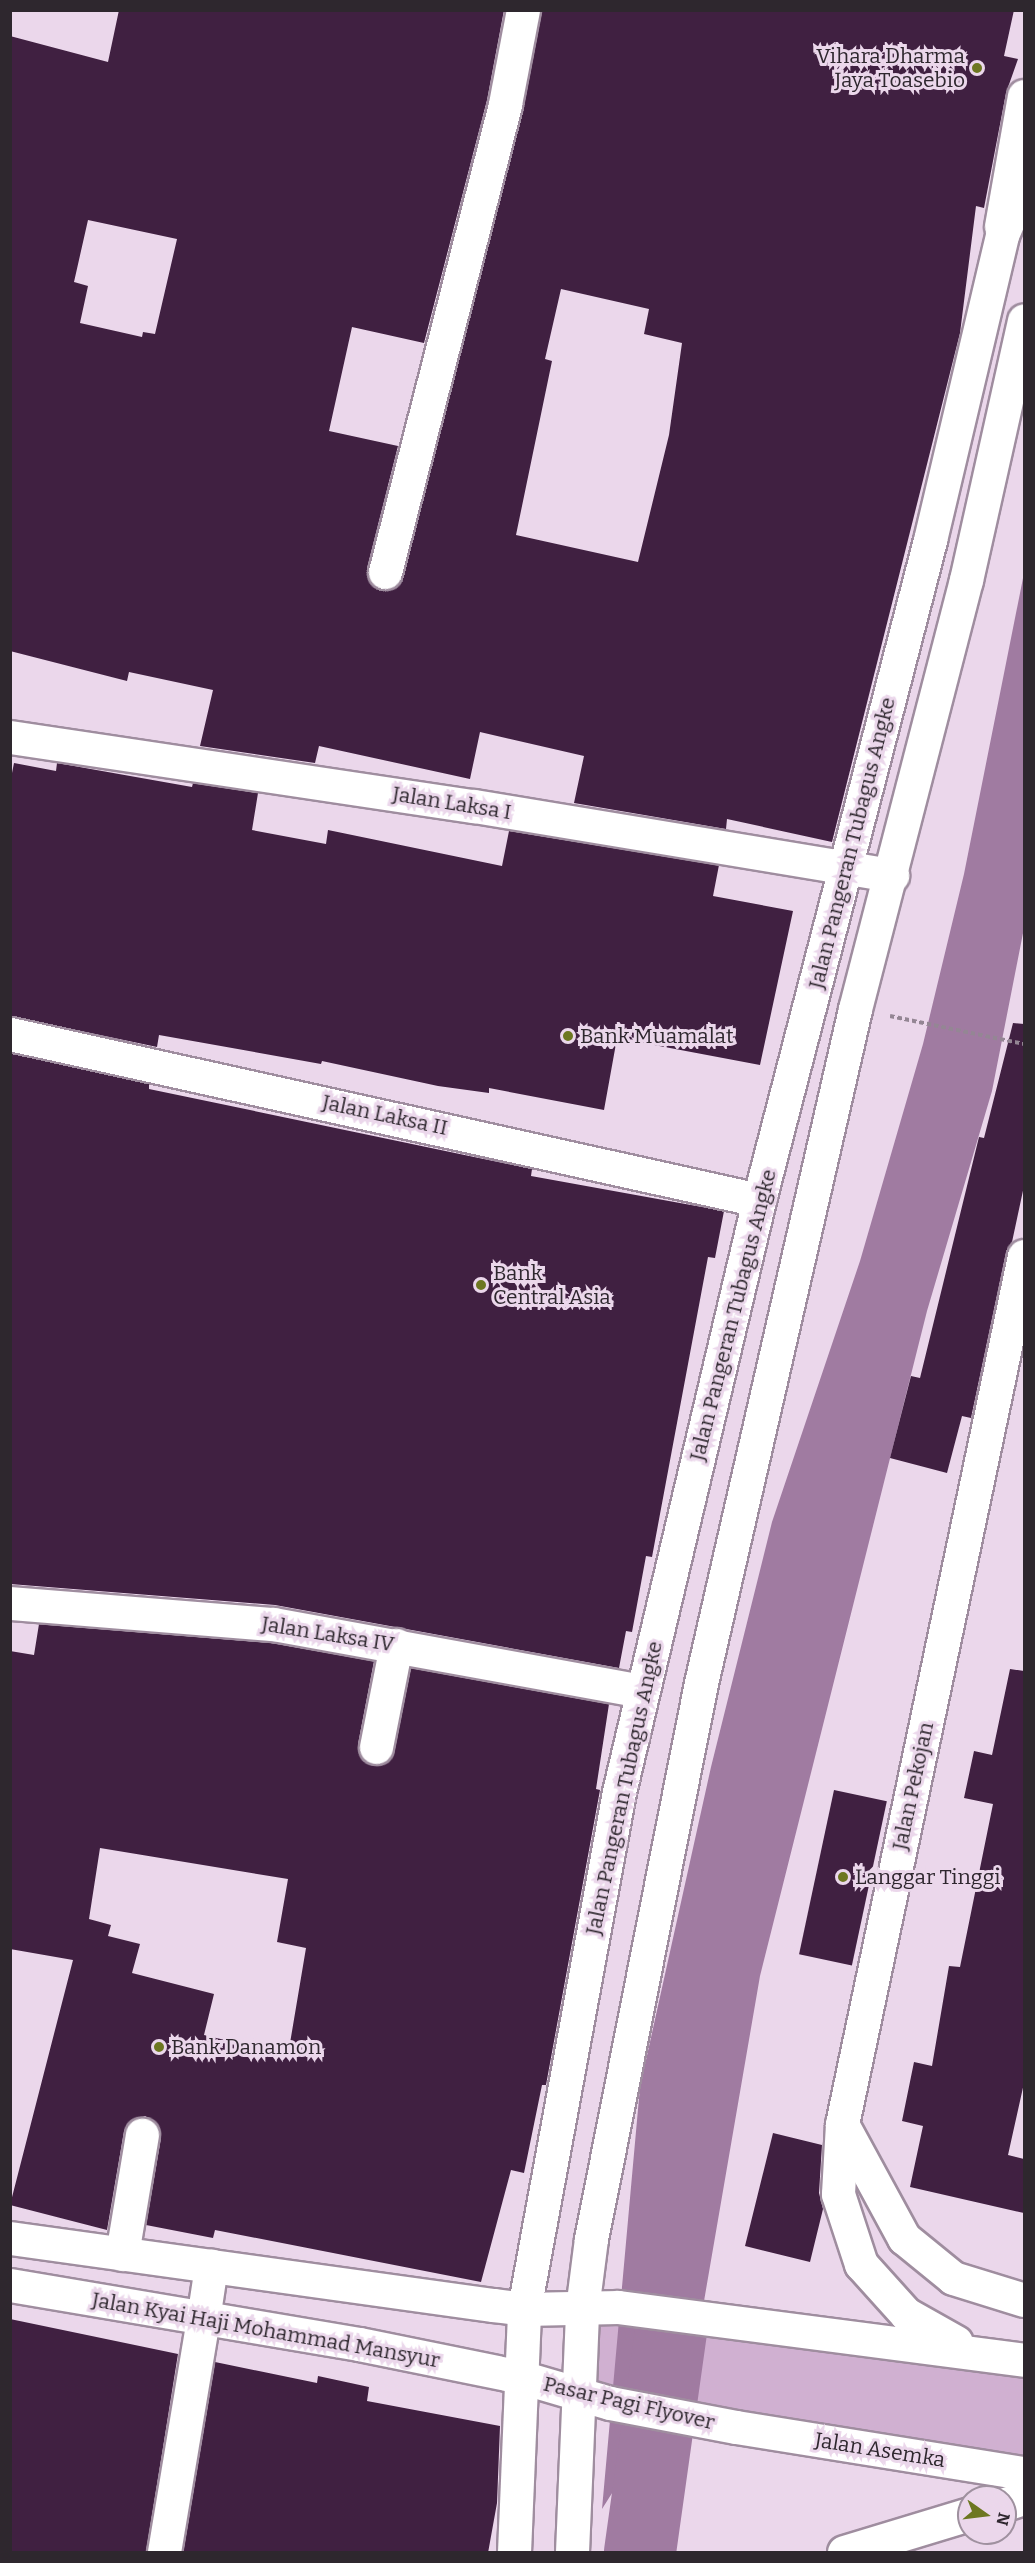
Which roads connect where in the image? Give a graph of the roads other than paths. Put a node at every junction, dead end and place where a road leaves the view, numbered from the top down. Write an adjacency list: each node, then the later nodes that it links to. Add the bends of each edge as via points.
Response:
1 (523, 10): 6 (main road, via 504,104)
2 (1024, 96): 4 (main road, Jalan Pangeran Tubagus Angke)
3 (1024, 184): 4 (main road, Jalan Pangeran Tubagus Angke)
4 (999, 249): 8 (main road, Jalan Pangeran Tubagus Angke, via 930,540)
5 (1024, 320): 9 (main road, Jalan Pangeran Tubagus Angke, via 966,580)
6 (385, 572)
7 (10, 737): 8 (main road, Jalan Laksa I, via 486,808)
8 (845, 869): 9 (main road, Jalan Laksa I); 11 (main road, Jalan Pangeran Tubagus Angke)
9 (891, 875): 25 (main road, Jalan Pangeran Tubagus Angke, via 855,1010 701,1683 591,2239)
10 (10, 1034): 11 (main road, Jalan Laksa II)
11 (759, 1200): 15 (main road, Jalan Pangeran Tubagus Angke)
12 (1024, 1256): 17 (main road, Jalan Pekojan)
13 (10, 1604): 14 (main road, Jalan Laksa IV, via 273,1624)
14 (396, 1646): 15 (main road, Jalan Laksa IV); 16 (main road)
15 (642, 1691): 24 (main road, Jalan Pangeran Tubagus Angke, via 617,1803)
16 (376, 1747)
17 (842, 2124): 23 (main road, via 904,2238 953,2278); 27 (main road, Jalan Pekojan, via 838,2194 861,2264 906,2314)
18 (142, 2135): 20 (main road)
19 (10, 2238): 20 (main road)
20 (123, 2254): 21 (main road)
21 (211, 2266): 24 (main road); 26 (main road)
22 (10, 2285): 26 (main road, Jalan Kyai Haji Mohammad Mansyur)
23 (1024, 2300)
24 (524, 2309): 25 (main road); 29 (main road, Jalan Pangeran Tubagus Angke)
25 (582, 2309): 27 (main road, via 618,2307); 30 (main road, Jalan Pangeran Tubagus Angke)
26 (203, 2319): 29 (main road, Jalan Kyai Haji Mohammad Mansyur); 34 (main road)
27 (974, 2351): 28 (main road)
28 (1024, 2360)
29 (521, 2376): 30 (main road, Pasar Pagi Flyover); 35 (main road, Jalan Pangeran Tubagus Angke)
30 (578, 2394): 31 (main road, Pasar Pagi Flyover); 36 (main road, Jalan Pangeran Tubagus Angke)
31 (736, 2427): 32 (main road, Jalan Asemka)
32 (1024, 2473)
33 (957, 2518): 37 (main road)
34 (164, 2553)
35 (514, 2553)
36 (572, 2553)
37 (844, 2553)

